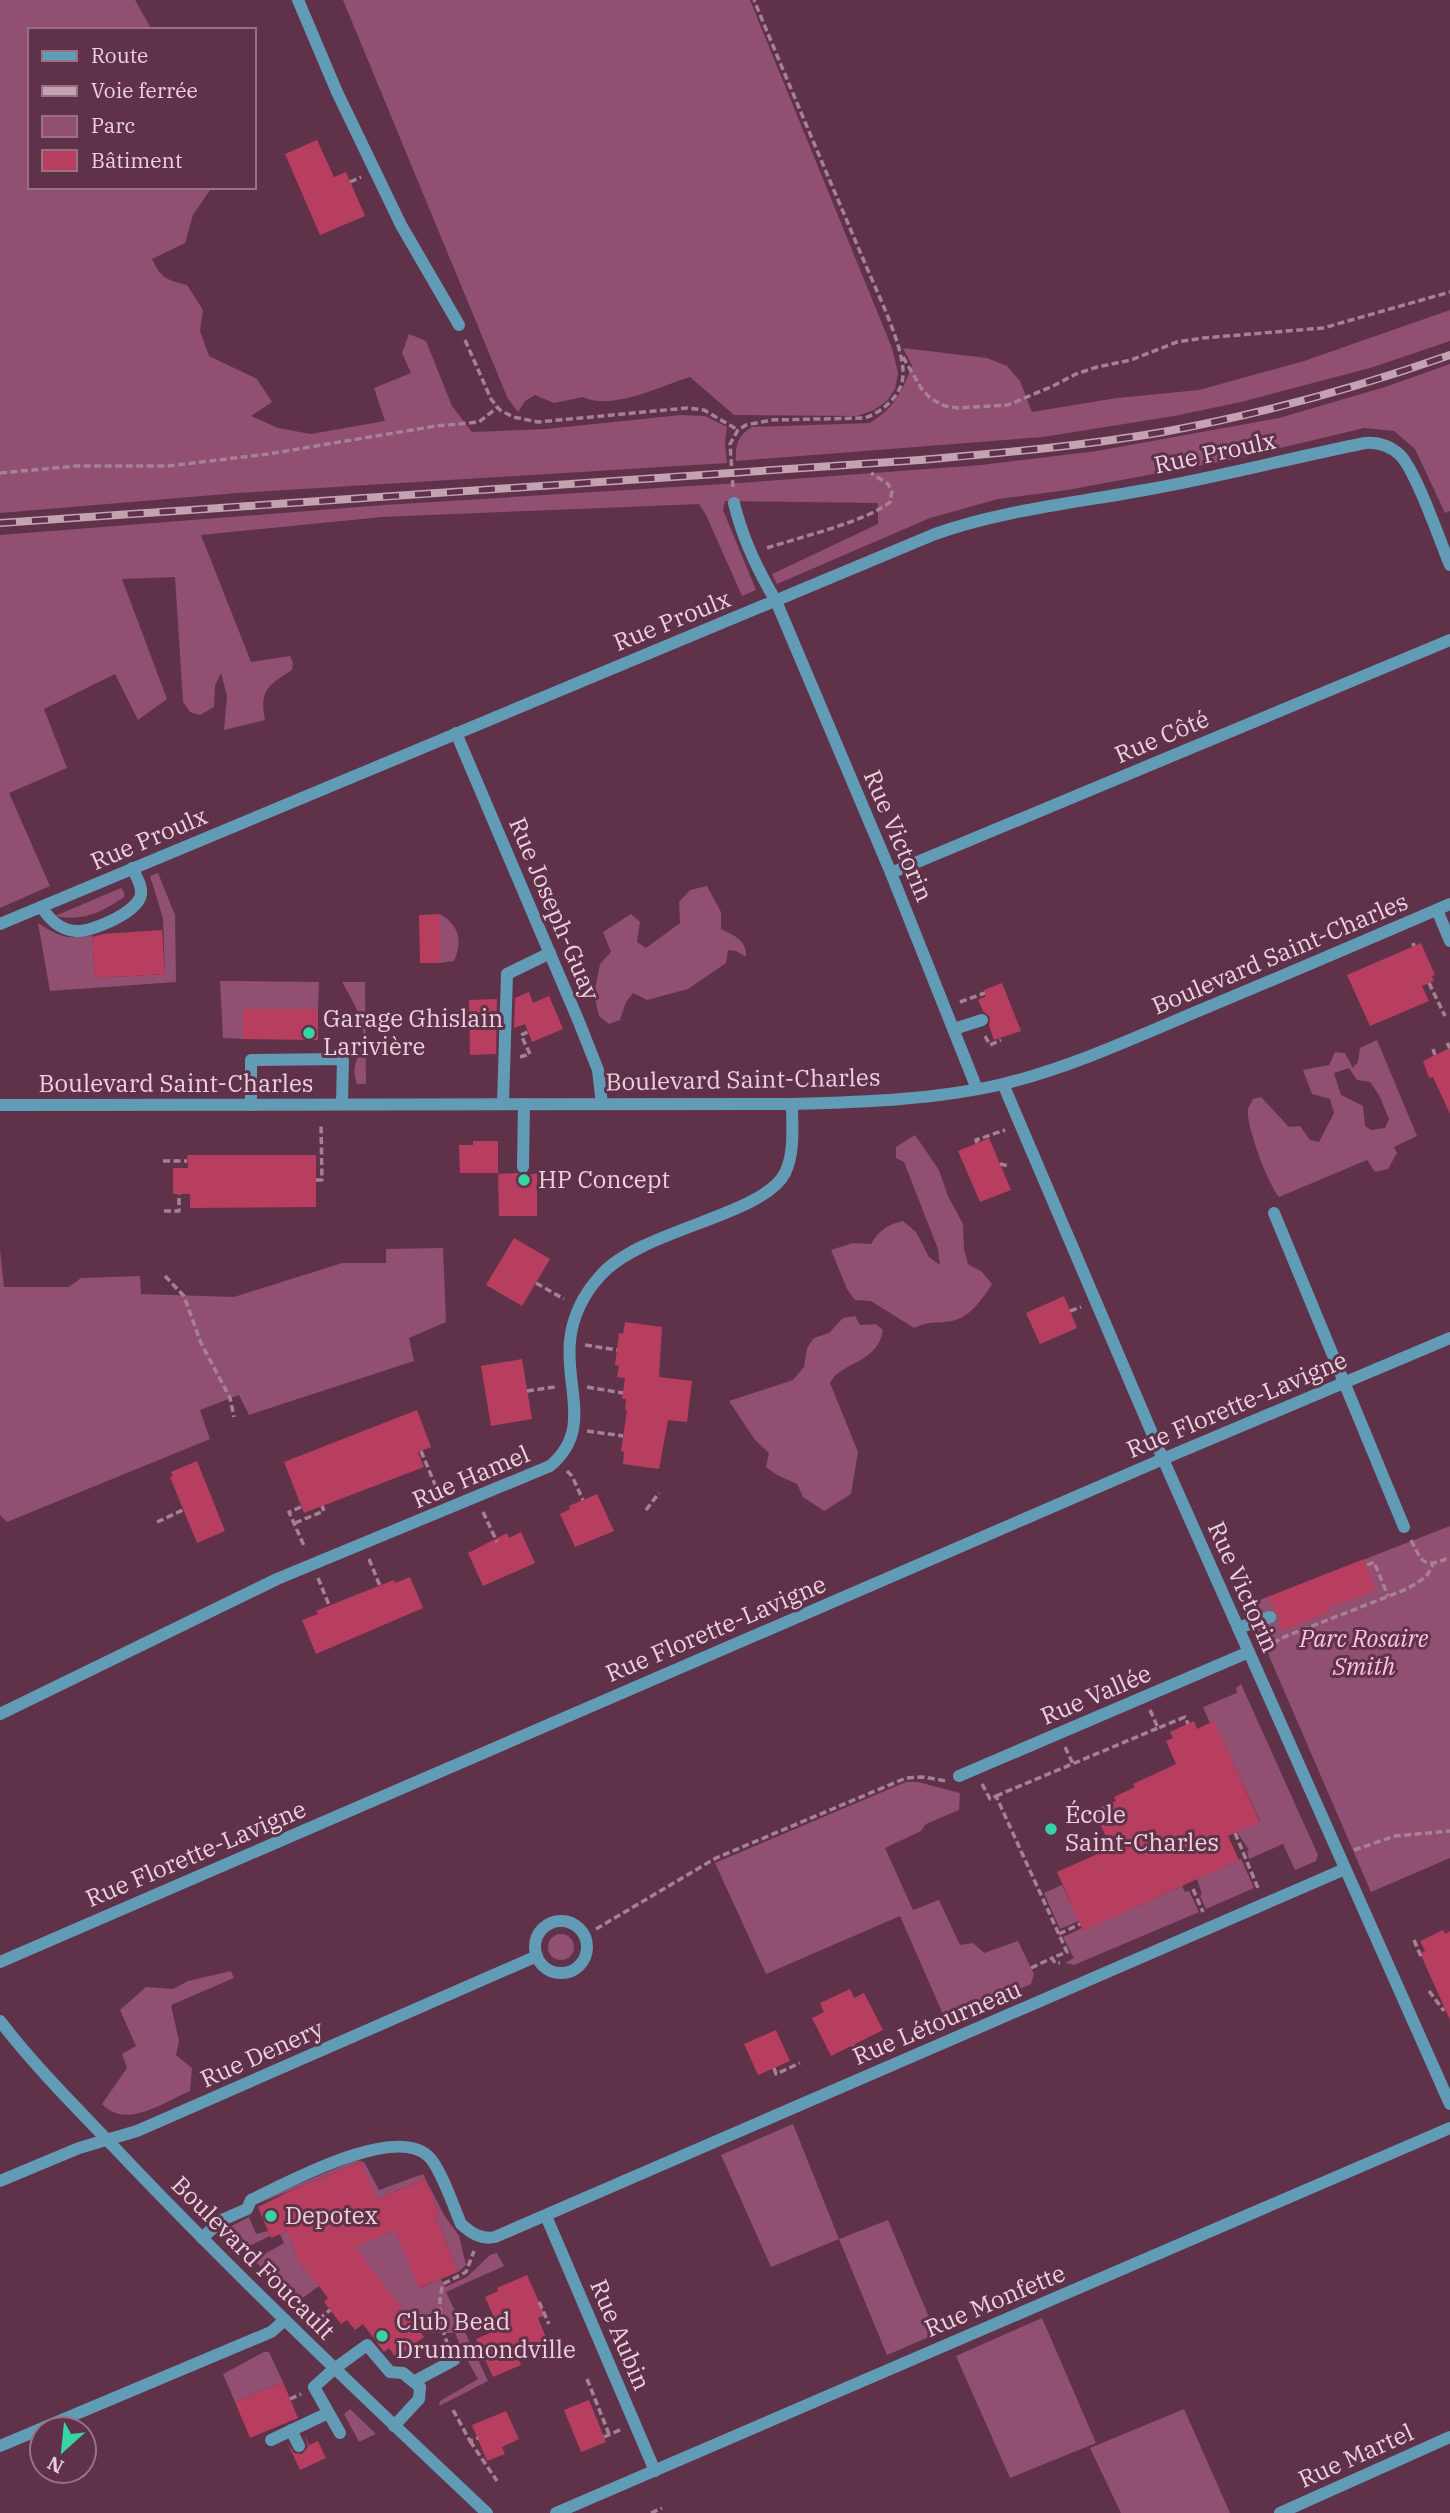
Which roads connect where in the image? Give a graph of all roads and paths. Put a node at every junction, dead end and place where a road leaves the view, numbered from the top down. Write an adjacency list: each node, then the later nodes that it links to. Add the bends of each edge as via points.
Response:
1 (298, 0): 4 (street, via 401,225)
2 (754, 0): 5 (path)
3 (1450, 292): 5 (path, via 1323,328 1177,342 1076,374 1008,405 958,408 931,399)
4 (459, 325): 6 (path)
5 (901, 354): 7 (path, via 902,384 875,414 851,420 772,420)
6 (498, 407): 7 (path, via 513,417 538,422 687,408 704,410); 8 (path, via 479,422 268,454 168,466)
7 (738, 430): 10 (path, via 730,444)
8 (0, 472)
9 (871, 473): 11 (path, via 892,491 883,508)
10 (734, 503): 11 (street, Rue Victorin)
11 (752, 552): 13 (street, Rue Victorin)
12 (1450, 565): 13 (street, Rue Proulx, via 1406,463 1385,445 1365,443 975,521)
13 (776, 601): 15 (street, Rue Proulx); 17 (street, Rue Victorin)
14 (1450, 640): 17 (street, Rue Côté)
15 (456, 733): 16 (street, Rue Proulx); 23 (street, Rue Joseph-Guay)
16 (132, 869): 19 (street, Rue Proulx); 19 (street, via 141,887 140,900 95,928 77,932 62,928)
17 (891, 873): 26 (street, Rue Victorin)
18 (1450, 904): 20 (street, Boulevard Saint-Charles)
19 (40, 906): 21 (street, Rue Proulx)
20 (1437, 910): 22 (street); 36 (street, Boulevard Saint-Charles, via 1122,1043)
21 (0, 923)
22 (1450, 941)
23 (550, 953): 39 (street, via 507,974); 41 (street, Rue Joseph-Guay, via 598,1070)
24 (1429, 983): 27 (path)
25 (985, 993): 26 (path)
26 (945, 1007): 29 (street, Rue Victorin)
27 (1445, 1016)
28 (982, 1020): 29 (street)
29 (954, 1029): 37 (street, Rue Victorin)
30 (1001, 1041): 31 (path)
31 (989, 1043)
32 (1447, 1043): 33 (path)
33 (1450, 1048)
34 (1433, 1049): 35 (path)
35 (1436, 1055)
36 (1003, 1084): 37 (street, Boulevard Saint-Charles); 45 (street, Rue Victorin)
37 (977, 1089): 42 (street, Boulevard Saint-Charles)
38 (342, 1104): 39 (street, Boulevard Saint-Charles); 44 (street, Boulevard Saint-Charles); 44 (street, via 343,1059 251,1060)
39 (503, 1104): 40 (street, Boulevard Saint-Charles)
40 (524, 1104): 41 (street, Boulevard Saint-Charles); 52 (street)
41 (603, 1104): 42 (street, Boulevard Saint-Charles)
42 (792, 1104): 59 (street, via 788,1164 776,1186 748,1203 628,1252 601,1274)
43 (0, 1105): 44 (street, Boulevard Saint-Charles)
44 (251, 1105)
45 (1019, 1123): 47 (path); 71 (street, Rue Victorin)
46 (321, 1126): 53 (path, via 322,1180)
47 (977, 1143)
48 (163, 1161): 49 (path)
49 (187, 1161)
50 (1000, 1164): 51 (path)
51 (1009, 1166)
52 (523, 1167)
53 (316, 1180)
54 (179, 1194): 55 (path, via 179,1211)
55 (164, 1211)
56 (1274, 1213): 63 (street)
57 (165, 1276): 67 (path, via 184,1296 230,1398)
58 (536, 1283): 59 (path)
59 (579, 1308): 61 (street)
60 (1450, 1338): 63 (street, Rue Florette-Lavigne)
61 (569, 1343): 62 (path); 64 (street)
62 (617, 1350)
63 (1344, 1383): 71 (street, Rue Florette-Lavigne); 83 (street)
64 (572, 1387): 65 (path); 66 (path); 68 (street)
65 (527, 1391)
66 (623, 1393)
67 (234, 1417)
68 (574, 1429): 69 (path); 72 (street, Rue Hamel, via 569,1446)
69 (623, 1436)
70 (421, 1451): 79 (path)
71 (1163, 1459): 96 (street, Rue Victorin); 120 (street, Rue Florette-Lavigne)
72 (556, 1462): 74 (street, Rue Hamel); 75 (path, via 572,1476)
73 (659, 1493): 80 (path)
74 (476, 1498): 79 (street, Rue Hamel); 84 (path)
75 (583, 1500)
76 (322, 1506): 82 (path, via 324,1511)
77 (301, 1507): 82 (path, via 289,1512)
78 (183, 1510): 81 (path)
79 (446, 1510): 85 (street, Rue Hamel)
80 (646, 1510)
81 (157, 1522)
82 (294, 1523): 87 (path)
83 (1405, 1527): 89 (path, via 1419,1556)
84 (497, 1542)
85 (362, 1544): 87 (street, Rue Hamel); 92 (path)
86 (1450, 1557): 89 (path)
87 (313, 1564): 94 (path); 99 (street, Rue Hamel)
88 (1367, 1565): 90 (path, via 1374,1562)
89 (1433, 1565): 93 (path, via 1418,1583)
90 (1378, 1570): 91 (path); 93 (path)
91 (1370, 1575)
92 (380, 1586)
93 (1388, 1596): 98 (path, via 1279,1639)
94 (329, 1605)
95 (1270, 1617): 96 (street)
96 (1238, 1628): 97 (street, Rue Victorin)
97 (1249, 1652): 101 (street, Rue Vallée); 109 (street, Rue Victorin)
98 (1267, 1652)
99 (0, 1714)
100 (1188, 1724): 103 (path, via 1185,1717 1157,1727)
101 (976, 1769): 102 (street, Rue Vallée); 103 (path, via 990,1799)
102 (959, 1776): 106 (path, via 948,1781 906,1778)
103 (996, 1796): 115 (path)
104 (1450, 1830): 107 (path, via 1395,1836)
105 (1235, 1833): 110 (path)
106 (744, 1846): 108 (path); 114 (path)
107 (1354, 1850)
108 (748, 1854)
109 (1345, 1869): 128 (street, Rue Victorin); 132 (street, Rue Létourneau)
110 (1258, 1888)
111 (1193, 1889): 112 (path)
112 (1203, 1912)
113 (1080, 1924): 115 (path)
114 (596, 1929)
115 (1059, 1934): 118 (path, via 1067,1952)
116 (1414, 1940): 119 (path)
117 (537, 1956): 117 (street, via 536,1939 547,1925 573,1923 584,1936 586,1952 571,1971 547,1969); 130 (street, Rue Denery)
118 (1052, 1958): 121 (path); 122 (path)
119 (1422, 1959)
120 (0, 1962)
121 (1060, 1963)
122 (1031, 1968)
123 (1429, 1991): 124 (path)
124 (1444, 2011)
125 (0, 2021): 130 (street, Boulevard Foucault)
126 (800, 2063): 127 (path, via 776,2074)
127 (774, 2068)
128 (1450, 2104)
129 (1450, 2128): 155 (street, Rue Monfette)
130 (108, 2140): 131 (street, Rue Denery); 134 (street, Boulevard Foucault)
131 (0, 2181)
132 (546, 2216): 133 (street, Rue Létourneau, via 495,2237); 155 (street, Rue Aubin)
133 (480, 2237): 134 (street, via 461,2224 433,2161 418,2149 402,2146 328,2164 251,2200 247,2209 222,2220); 139 (path, via 466,2272 443,2284 440,2294 443,2331)
134 (202, 2238): 137 (street, Boulevard Foucault)
135 (539, 2302): 138 (path)
136 (330, 2310): 137 (path, via 316,2322 299,2306)
137 (285, 2320): 140 (street, Boulevard Foucault); 153 (street, via 271,2332)
138 (549, 2324)
139 (454, 2360): 142 (street)
140 (334, 2369): 142 (street, via 367,2345 390,2372); 144 (street, via 314,2387); 145 (street, Boulevard Foucault)
141 (587, 2379): 148 (path)
142 (415, 2381): 145 (street, via 419,2399)
143 (453, 2410): 152 (path)
144 (328, 2413): 146 (street); 147 (street)
145 (394, 2426): 158 (street, Boulevard Foucault)
146 (291, 2430): 151 (street); 154 (street)
147 (340, 2433)
148 (609, 2434)
149 (1450, 2437): 161 (street, Rue Martel)
150 (478, 2438): 152 (path)
151 (271, 2440)
152 (470, 2441): 156 (path)
153 (0, 2446)
154 (299, 2446)
155 (655, 2471): 159 (street, Rue Monfette)
156 (497, 2481)
157 (662, 2508): 160 (path)
158 (487, 2513)
159 (556, 2513)
160 (651, 2513)
161 (1279, 2513)

